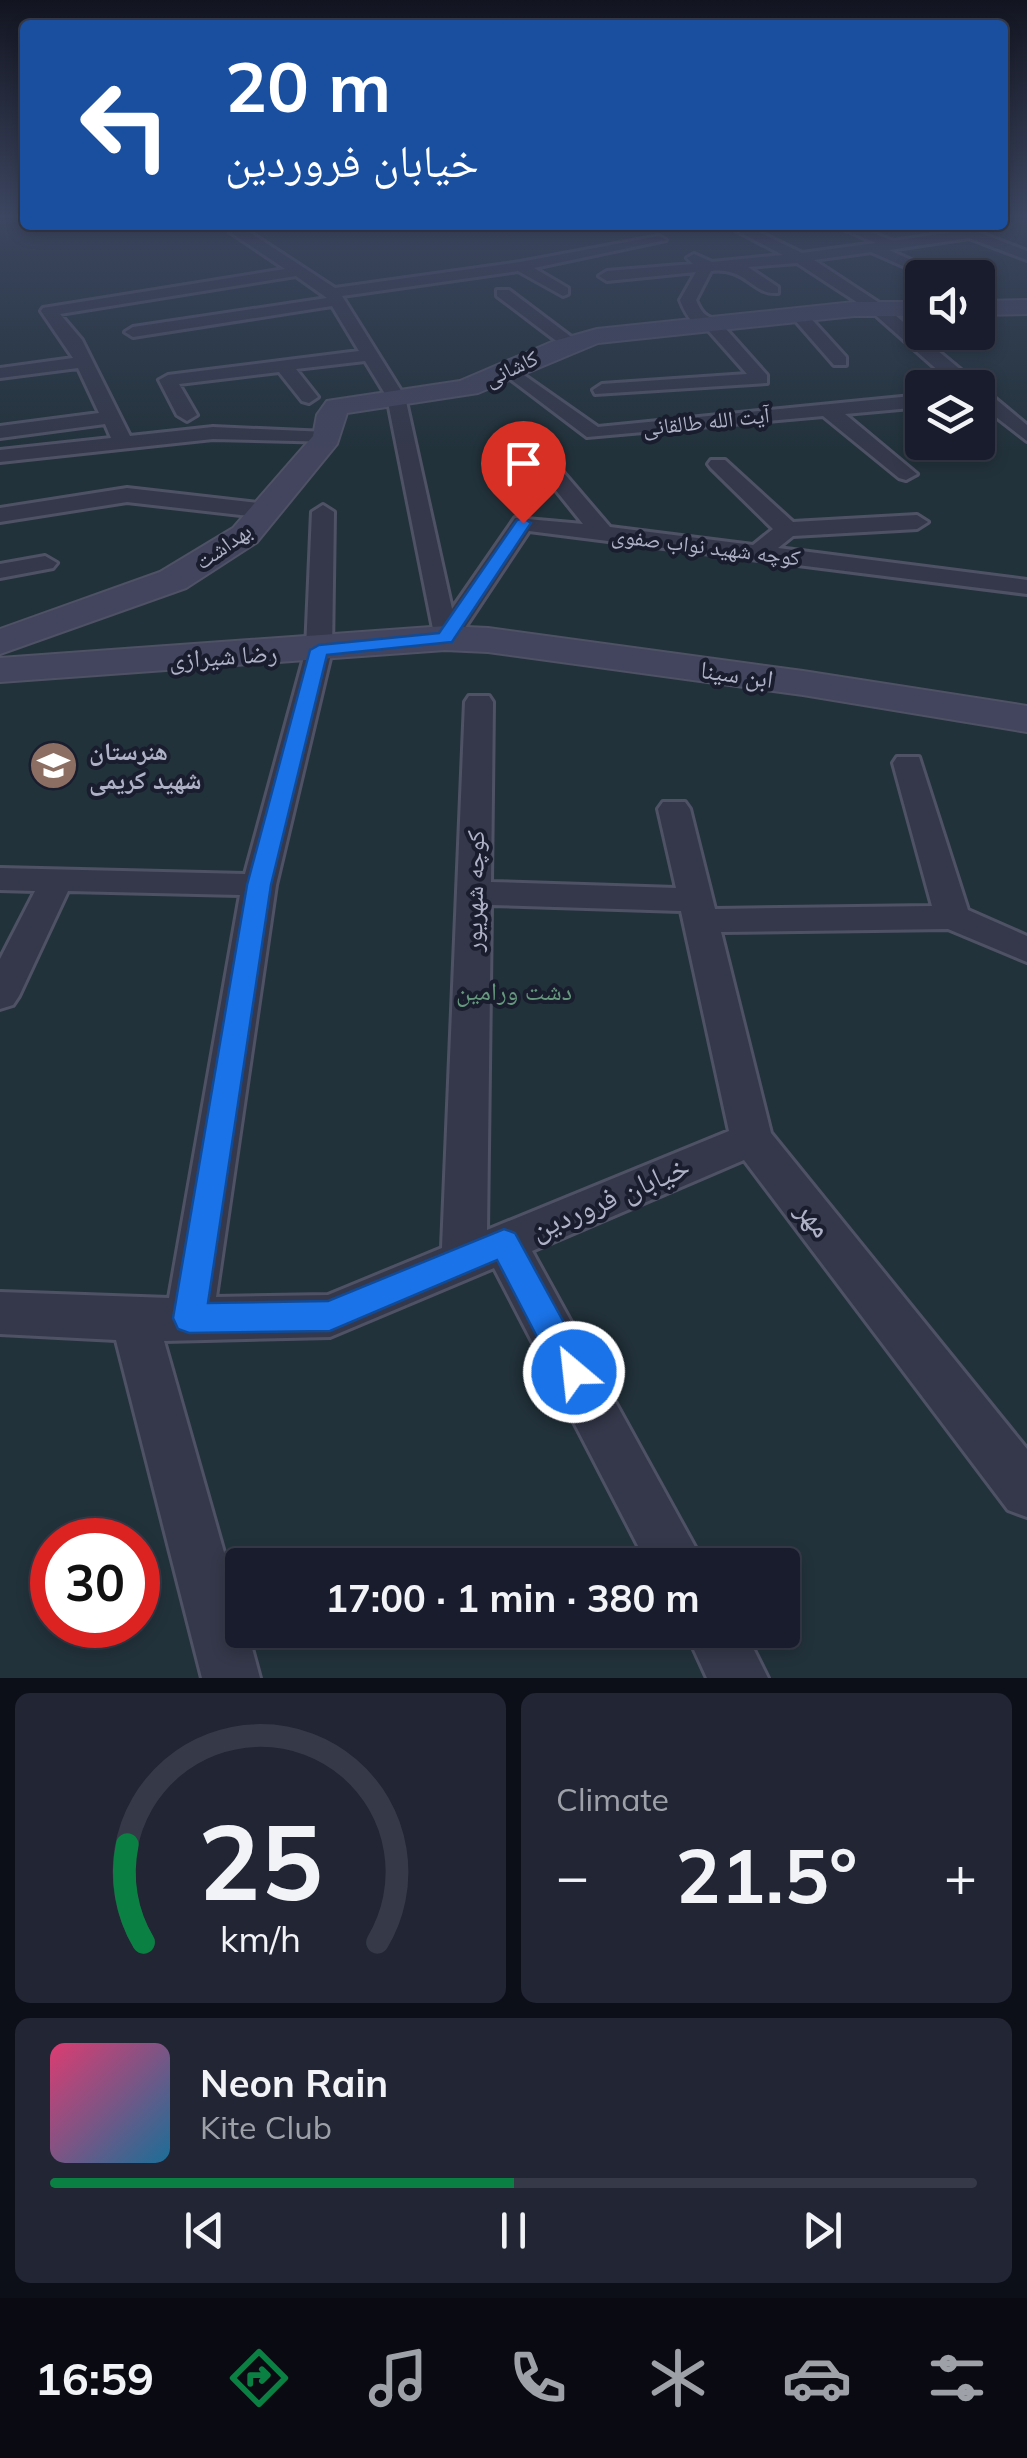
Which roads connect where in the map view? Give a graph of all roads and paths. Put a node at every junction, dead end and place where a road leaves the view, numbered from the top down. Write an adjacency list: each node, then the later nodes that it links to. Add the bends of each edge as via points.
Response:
1 (156, 294): 18 (street, via 49,311)
2 (330, 294): 7 (street)
3 (349, 294): 7 (street)
4 (505, 294): 15 (street)
5 (691, 294): 13 (street, via 693,312)
6 (856, 294): 10 (street)
7 (334, 297): 14 (street); 16 (street)
8 (995, 308): 9 (street)
9 (1027, 308)
10 (878, 309): 11 (street, کاشانی); 12 (street, کاشانی); 21 (street)
11 (905, 309)
12 (799, 314): 13 (street, کاشانی); 17 (street)
13 (709, 324): 15 (street, کاشانی); 23 (street, via 761,379)
14 (133, 332)
15 (569, 342): 20 (street, کاشانی)
16 (370, 355): 19 (street); 26 (street)
17 (840, 360)
18 (84, 362): 22 (street); 31 (street)
19 (283, 366): 25 (street); 30 (street, via 163,372)
20 (510, 370): 26 (street, کاشانی, via 465,388); 32 (street, آیت الله طالقانی, via 594,433)
21 (948, 370)
22 (0, 373)
23 (682, 385): 24 (street); 32 (street)
24 (602, 390)
25 (309, 396)
26 (396, 397): 35 (street, بهداشت, via 337,407); 51 (street)
27 (905, 402): 28 (street, آیت الله طالقانی)
28 (825, 408): 32 (street, آیت الله طالقانی); 40 (street)
29 (995, 410): 34 (street)
30 (188, 415)
31 (111, 417): 33 (street); 36 (street)
32 (708, 421)
33 (0, 432)
34 (1027, 436)
35 (327, 438): 36 (street, via 213,433); 41 (street, بهداشت)
36 (125, 445): 38 (street)
37 (532, 448): 46 (street)
38 (0, 456)
39 (718, 464): 45 (street)
40 (906, 474)
41 (266, 511): 43 (street, via 128,495); 52 (street, بهداشت, via 245,536 173,580)
42 (323, 512): 53 (street)
43 (0, 515)
44 (917, 522): 45 (street)
45 (786, 528): 47 (street)
46 (603, 533): 47 (street, کوچه شهید نواب صفوی); 51 (street, کوچه شهید نواب صفوی, via 523,523)
47 (758, 553): 50 (street, کوچه شهید نواب صفوی)
48 (45, 563): 49 (street)
49 (0, 572)
50 (1027, 586)
51 (445, 638): 53 (street, رضا شیرازی); 56 (street, ابن سینا, via 784,680)
52 (0, 642)
53 (319, 650): 54 (street, رضا شیرازی); 61 (street)
54 (0, 670)
55 (478, 702): 62 (street, کوچه شهریور)
56 (1027, 719)
57 (908, 763): 64 (street)
58 (674, 808): 63 (street, مهر)
59 (0, 879): 60 (street)
60 (57, 880): 61 (street); 66 (street)
61 (259, 885): 70 (street)
62 (474, 893): 63 (street); 68 (street, کوچه شهریور)
63 (697, 911): 64 (street); 67 (street, مهر)
64 (952, 917): 65 (street)
65 (1027, 950)
66 (0, 996)
67 (752, 1139): 68 (street, خیابان فروردین); 72 (street, مهر)
68 (484, 1251): 70 (street, خیابان فروردین, via 330,1316); 73 (street)
69 (0, 1313): 71 (street, خیابان فروردین)
70 (189, 1318): 71 (street, خیابان فروردین)
71 (134, 1319): 75 (street)
72 (1027, 1492)
73 (667, 1548)
74 (722, 1648): 76 (street)
75 (231, 1678)
76 (738, 1678)

